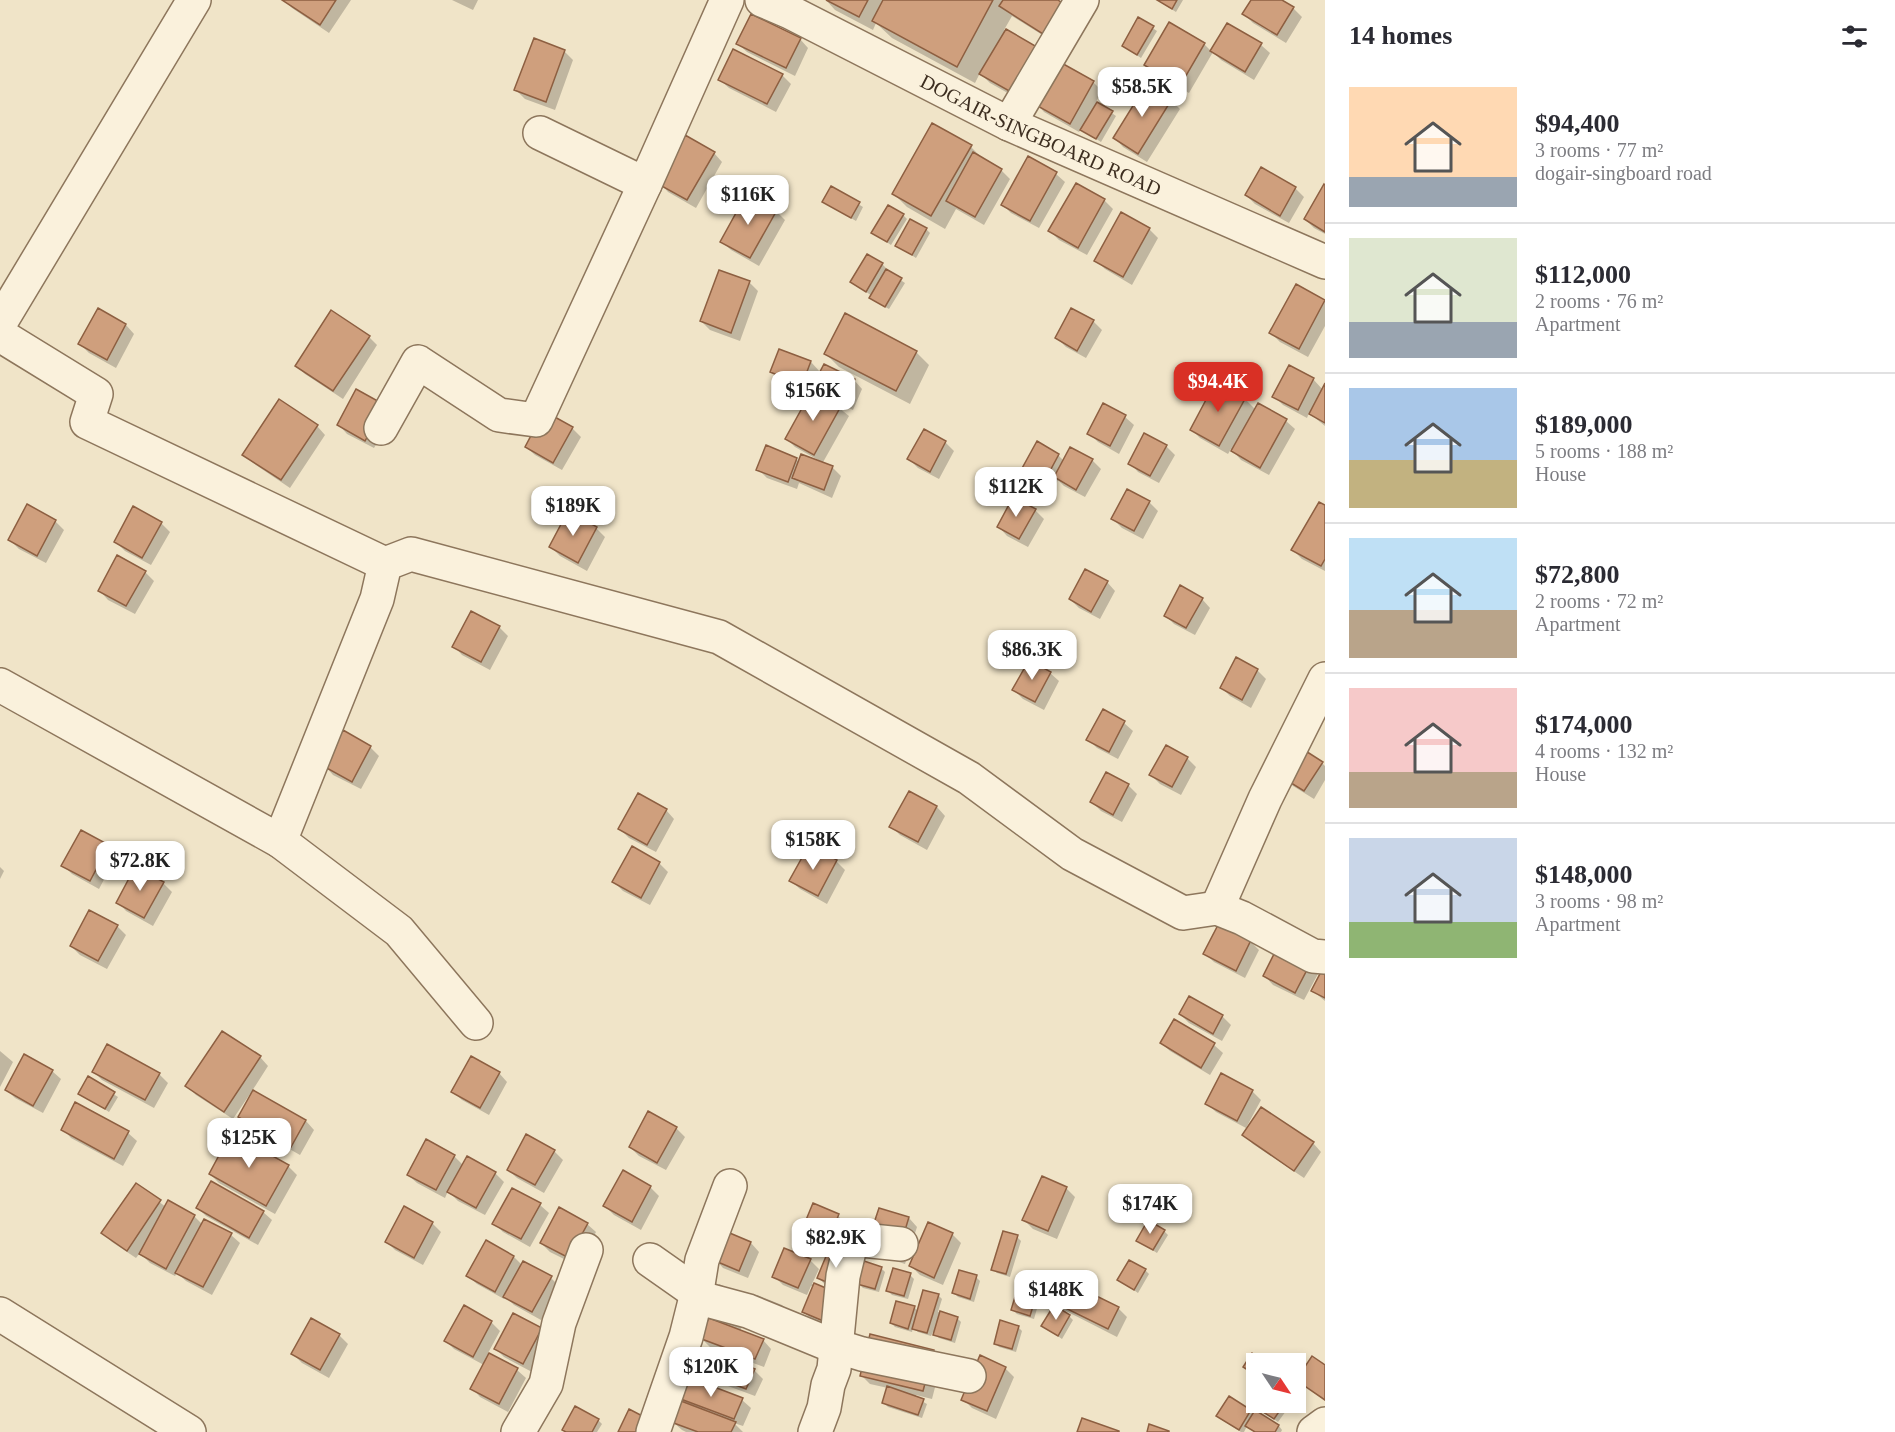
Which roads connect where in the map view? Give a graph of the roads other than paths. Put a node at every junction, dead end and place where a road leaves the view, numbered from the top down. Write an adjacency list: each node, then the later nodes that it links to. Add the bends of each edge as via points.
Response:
1 (194, 0): 9 (street)
2 (728, 0): 7 (street)
3 (1082, 0): 5 (street)
4 (783, 4): 5 (street, DOGAIR-SINGBOARD ROAD)
5 (1009, 124): 8 (street, DOGAIR-SINGBOARD ROAD)
6 (540, 133): 7 (street)
7 (645, 184): 11 (street, via 536,420 499,414 418,362)
8 (1325, 262)
9 (0, 323)
10 (0, 335): 12 (street, via 96,394 87,422)
11 (381, 428)
12 (385, 564): 15 (street, via 377,599); 16 (street, via 411,554 719,637 969,778 1071,854 1183,913)
13 (1325, 679): 16 (street, via 1265,799)
14 (0, 685): 15 (street)
15 (280, 841): 18 (street, via 399,931)
16 (1217, 908): 17 (street, via 1313,956)
17 (1325, 957)
18 (476, 1023)
19 (730, 1186): 23 (street, via 702,1260)
20 (901, 1244): 30 (street, via 852,1239 843,1276 834,1369)
21 (586, 1250): 28 (street, via 559,1323 546,1383)
22 (650, 1260): 23 (street, via 697,1293)
23 (696, 1297): 25 (street, via 748,1311 804,1336 844,1348); 29 (street)
24 (0, 1314): 27 (street)
25 (969, 1376)
26 (1325, 1424): 31 (street)
27 (189, 1432)
28 (518, 1432)
29 (653, 1432)
30 (814, 1432)
31 (1314, 1432)

